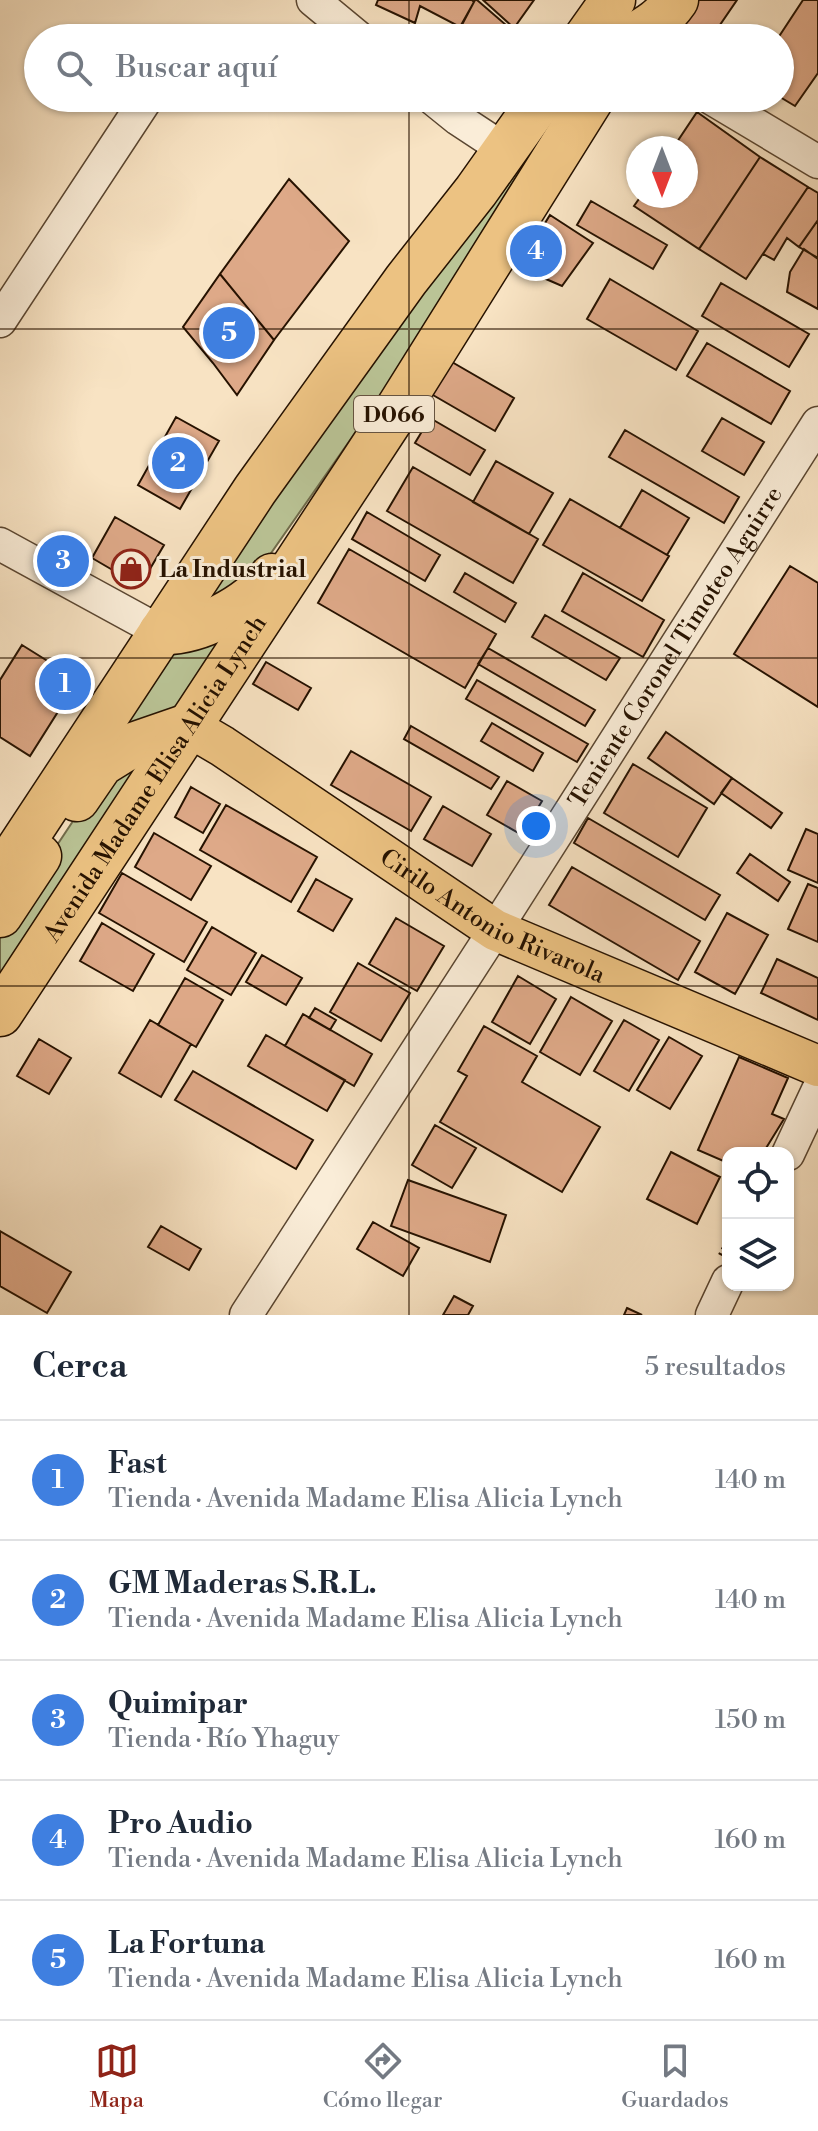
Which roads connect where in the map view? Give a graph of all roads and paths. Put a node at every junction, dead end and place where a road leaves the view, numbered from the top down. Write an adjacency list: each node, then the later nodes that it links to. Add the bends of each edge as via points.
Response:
1 (313, 0): 5 (street)
2 (653, 0): 4 (highway)
3 (676, 0): 4 (highway, via 655,24)
4 (609, 23)
5 (342, 24)
6 (138, 112): 13 (street)
7 (449, 112): 11 (street)
8 (532, 112): 11 (highway, D066)
9 (583, 112): 14 (highway, Avenida Madame Elisa Alicia Lynch / D066)
10 (734, 112): 12 (street)
11 (505, 150): 17 (highway, D066, via 264,478)
12 (818, 162)
13 (0, 321)
14 (397, 410): 17 (highway, via 369,434 269,580 202,626); 18 (highway, Avenida Madame Elisa Alicia Lynch / D066)
15 (818, 423): 21 (street, Teniente Coronel Timoteo Aguirre)
16 (0, 544): 17 (street)
17 (161, 632): 19 (highway, D066)
18 (188, 726): 20 (highway, via 130,746 101,764); 21 (main road, Cirilo Antonio Rivarola); 22 (highway, Avenida Madame Elisa Alicia Lynch / D066)
19 (0, 877)
20 (0, 915)
21 (495, 930): 23 (main road, Cirilo Antonio Rivarola); 27 (street, Teniente Coronel Timoteo Aguirre)
22 (0, 1014)
23 (818, 1066)
24 (818, 1090): 25 (street)
25 (791, 1147)
26 (723, 1291): 28 (street)
27 (246, 1315)
28 (712, 1315)

